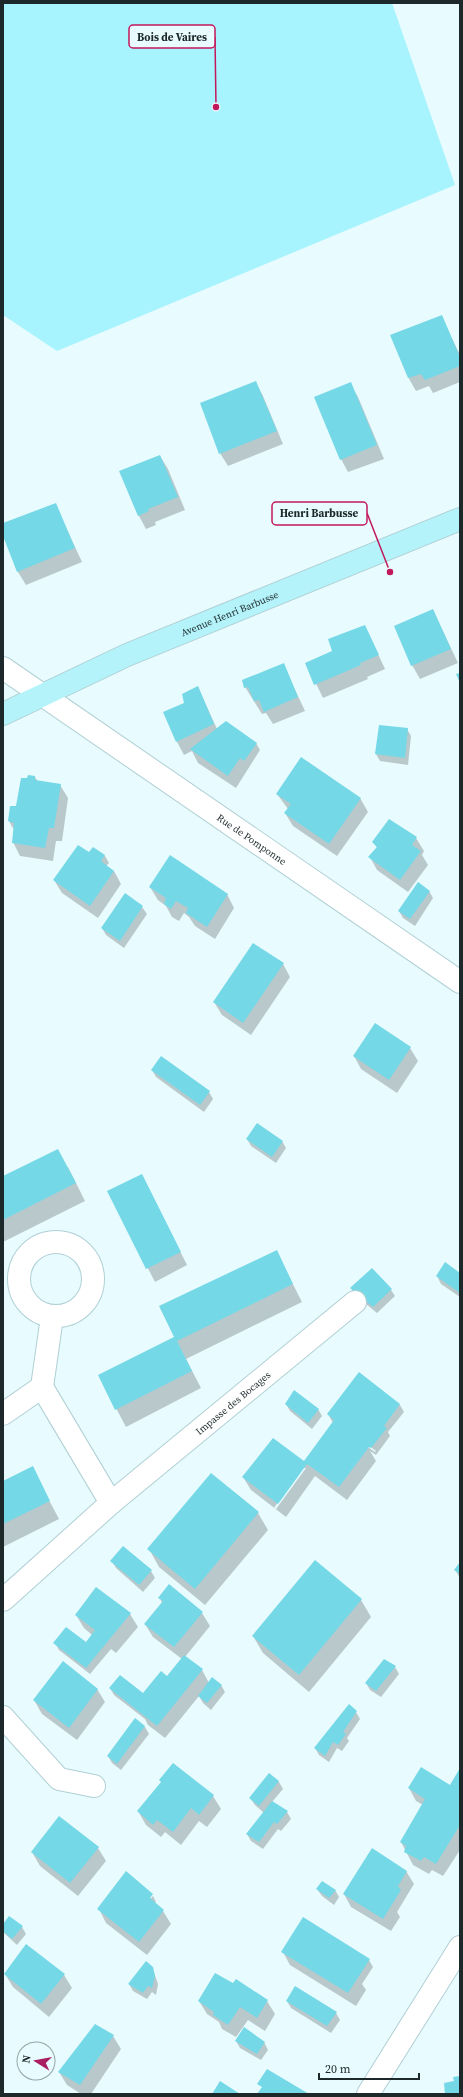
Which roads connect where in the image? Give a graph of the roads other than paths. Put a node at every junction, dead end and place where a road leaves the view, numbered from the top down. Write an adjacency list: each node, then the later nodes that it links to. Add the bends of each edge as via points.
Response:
1 (460, 519): 3 (main road, Avenue Henri Barbusse, via 127,655)
2 (3, 668): 3 (street, Rue de Pomponne)
3 (44, 696): 4 (main road, Avenue Henri Barbusse); 5 (street, Rue de Pomponne)
4 (3, 714)
5 (460, 982)
6 (355, 1302): 10 (street, Impasse des Bocages)
7 (52, 1317): 8 (street)
8 (42, 1387): 9 (street); 10 (street)
9 (3, 1414)
10 (111, 1503): 11 (street, Impasse des Bocages)
11 (3, 1600)
12 (3, 1717): 13 (street, via 59,1779)
13 (94, 1786)
14 (460, 1947): 15 (street)
15 (368, 2094)

